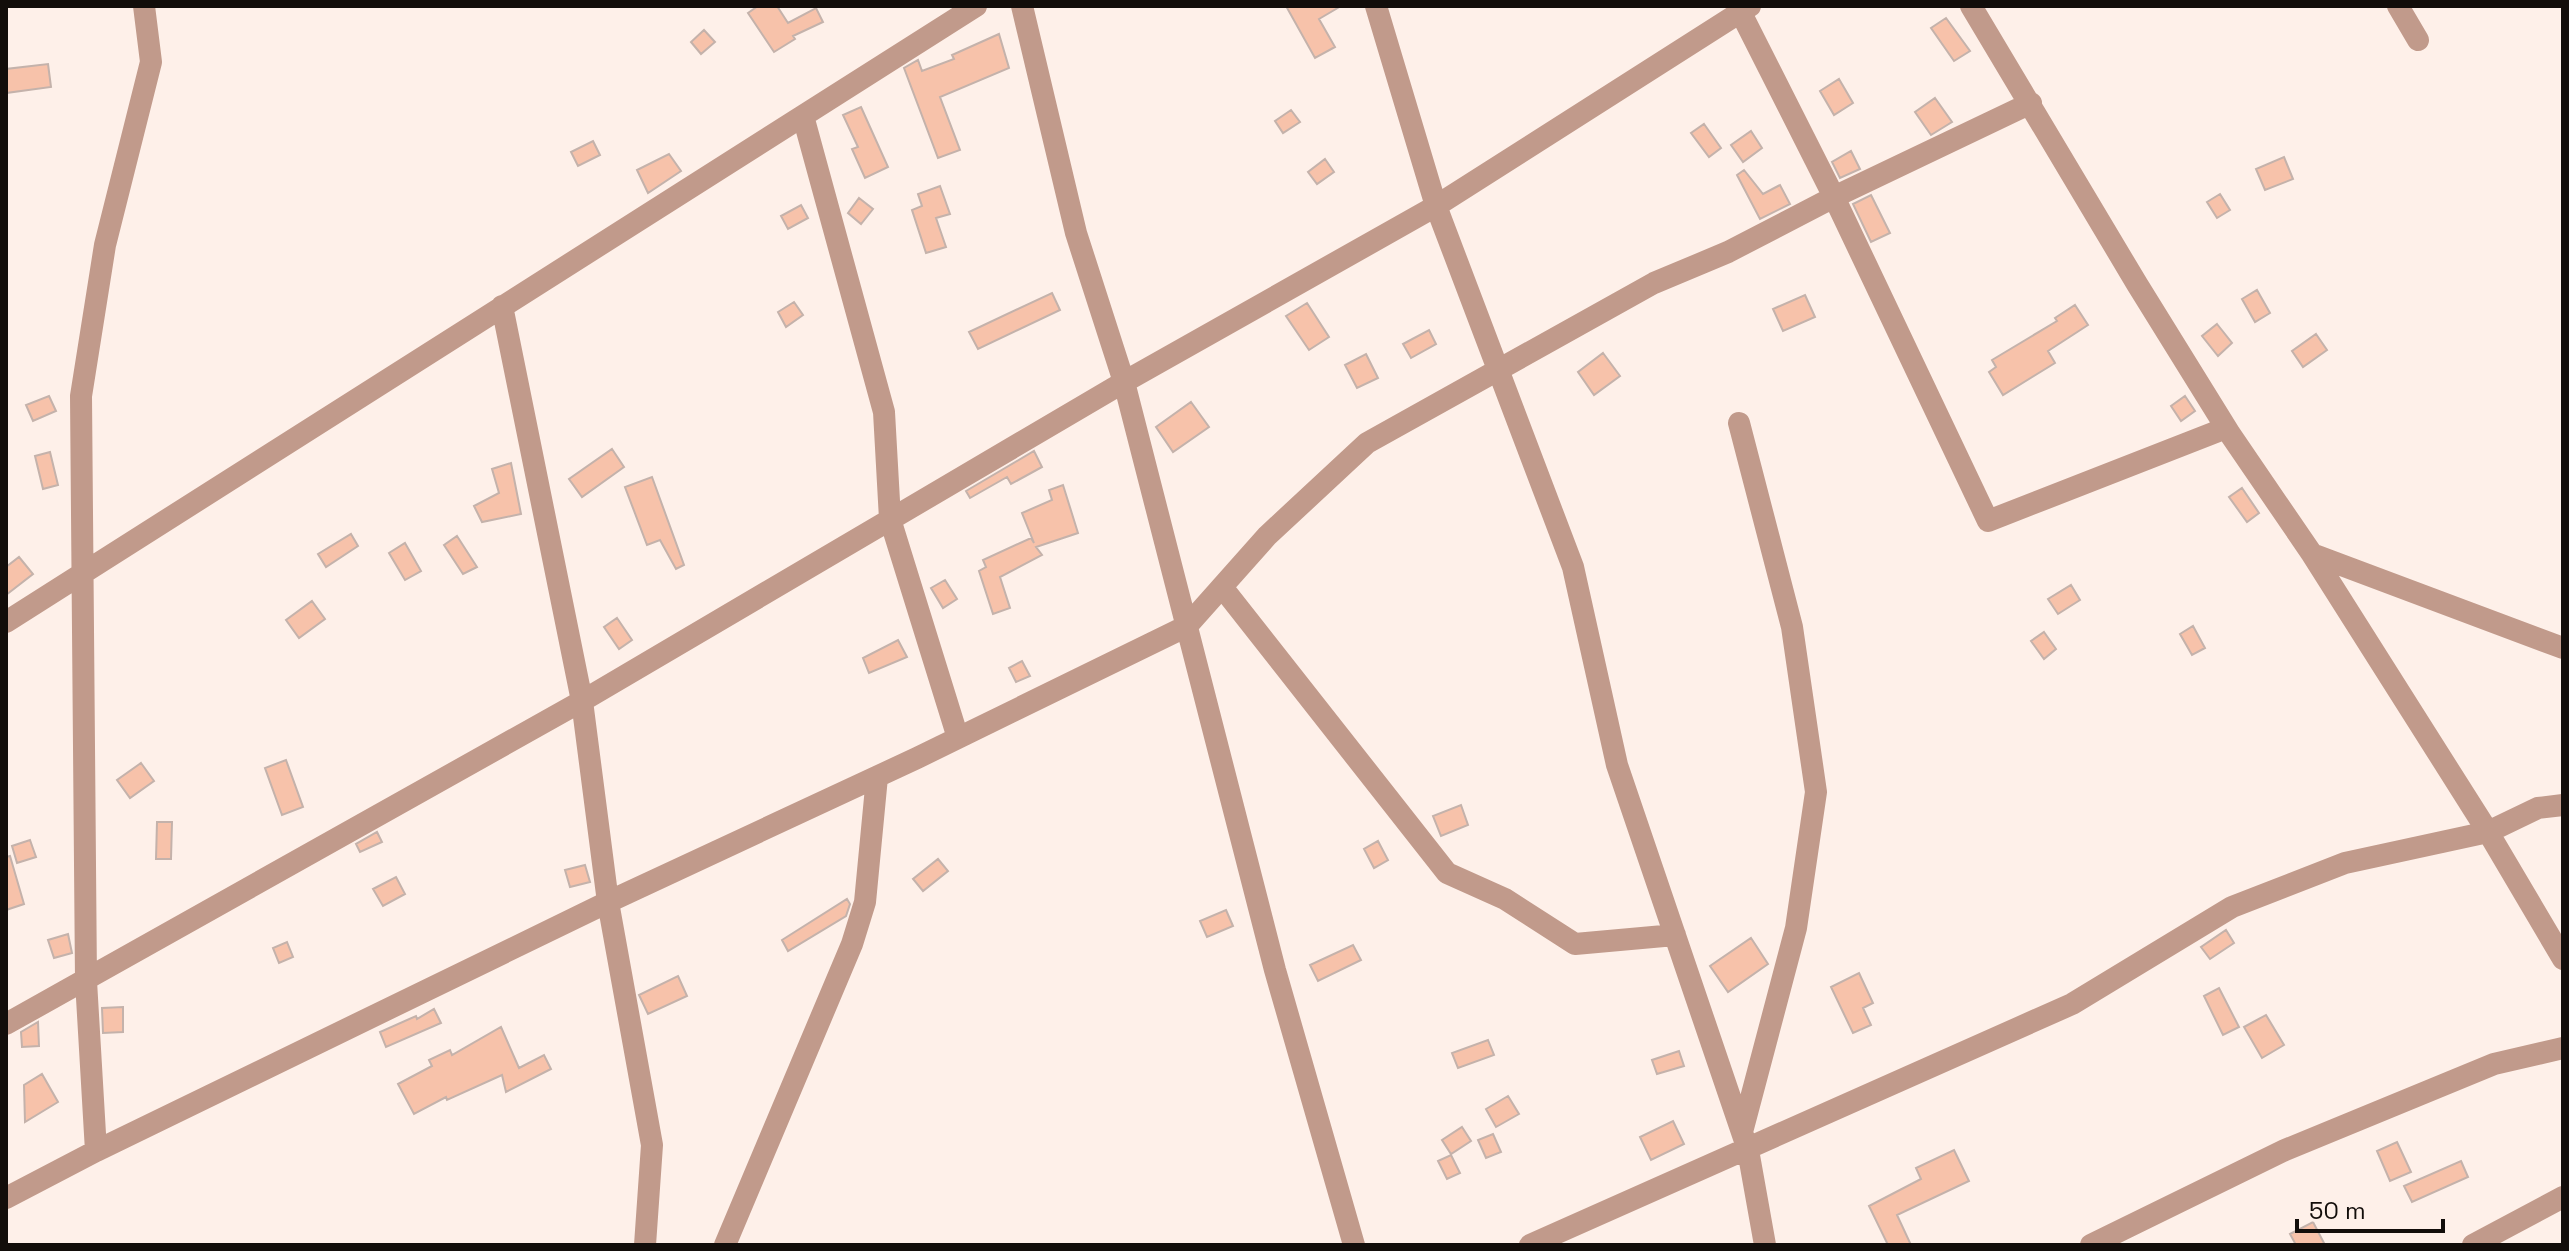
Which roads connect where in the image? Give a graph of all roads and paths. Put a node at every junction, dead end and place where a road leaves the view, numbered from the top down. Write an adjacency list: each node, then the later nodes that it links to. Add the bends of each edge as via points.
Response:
1 (144, 6): 20 (street, via 151,62 105,245 81,396)
2 (976, 6): 10 (street)
3 (1022, 6): 15 (street, via 1076,233)
4 (1376, 6): 12 (street)
5 (1971, 6): 9 (street)
6 (2398, 6): 8 (street)
7 (1745, 9): 11 (street); 12 (street)
8 (2418, 40)
9 (2031, 103): 11 (street); 17 (street)
10 (803, 116): 13 (street); 18 (street, via 884,412)
11 (1834, 197): 14 (street, via 1654,283); 17 (street, via 1988,521)
12 (1436, 206): 14 (street); 15 (street)
13 (502, 306): 20 (street); 25 (street)
14 (1498, 370): 21 (street, via 1367,443 1267,536); 31 (street, via 1573,567 1617,765)
15 (1124, 382): 18 (street); 23 (street)
16 (1739, 423): 36 (street, via 1792,627 1816,792 1796,928)
17 (2226, 428): 19 (street)
18 (890, 519): 25 (street); 26 (street)
19 (2312, 554): 24 (street); 29 (street)
20 (81, 572): 22 (street); 33 (street)
21 (1222, 587): 23 (street); 31 (street, via 1447,873 1505,899 1575,944)
22 (6, 622)
23 (1187, 626): 26 (street); 42 (street, via 1275,970)
24 (2563, 648)
25 (582, 701): 30 (street); 33 (street)
26 (958, 738): 27 (street)
27 (877, 777): 30 (street); 41 (street, via 865,902 852,944)
28 (2563, 805): 29 (street, via 2538,808)
29 (2488, 832): 32 (street); 36 (street, via 2345,863 2232,907 2072,1004)
30 (608, 902): 37 (street); 40 (street, via 652,1145)
31 (1675, 935): 36 (street)
32 (2563, 959)
33 (86, 981): 34 (street); 37 (street)
34 (6, 1024)
35 (2563, 1048): 45 (street, via 2494,1064 2298,1145)
36 (1745, 1141): 43 (street); 44 (street)
37 (96, 1151): 39 (street)
38 (2563, 1197): 46 (street)
39 (6, 1198)
40 (645, 1245)
41 (725, 1245)
42 (1354, 1245)
43 (1530, 1245)
44 (1765, 1245)
45 (2091, 1245)
46 (2473, 1245)

